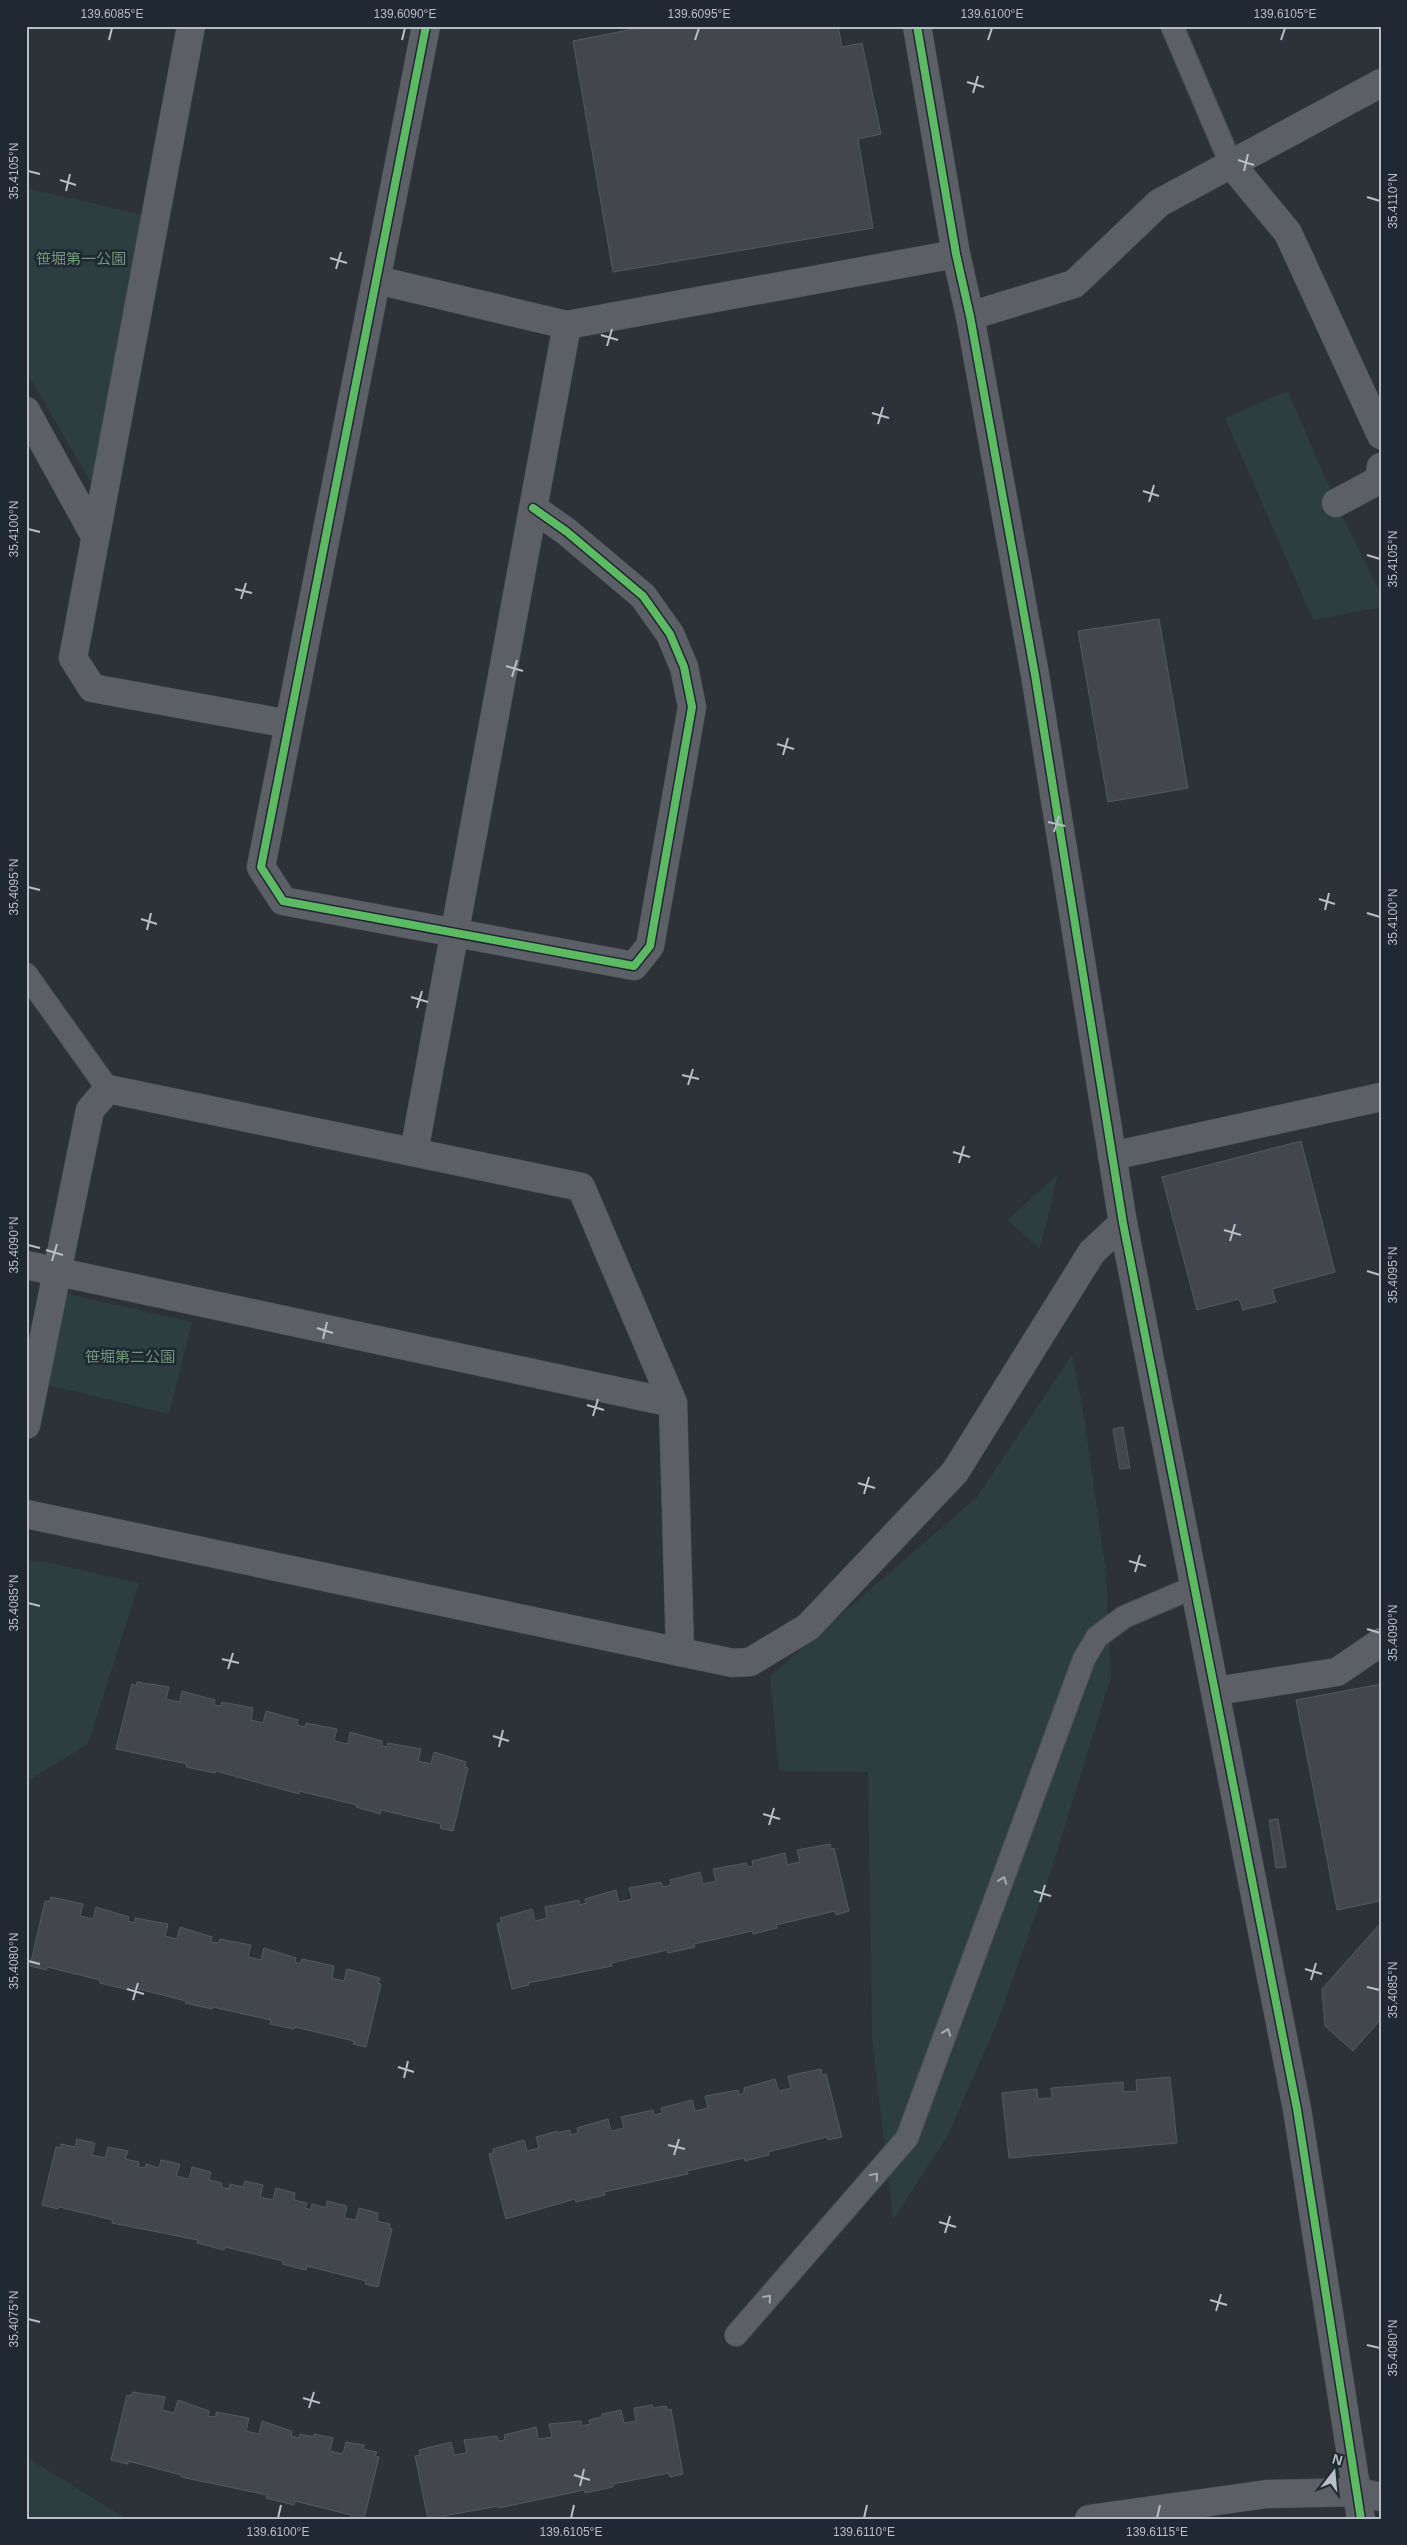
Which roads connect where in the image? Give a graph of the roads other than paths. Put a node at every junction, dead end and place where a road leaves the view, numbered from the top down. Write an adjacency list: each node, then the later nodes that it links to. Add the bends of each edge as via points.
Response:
1 (191, 26): 16 (street)
2 (426, 26): 8 (street)
3 (917, 26): 7 (street)
4 (1172, 26): 6 (lane)
5 (1381, 83): 6 (street)
6 (1231, 164): 9 (street, via 1159,203 1074,284); 12 (street, via 1288,233)
7 (956, 254): 9 (street); 10 (street)
8 (376, 280): 10 (street); 17 (street)
9 (970, 316): 23 (street, via 1035,675)
10 (567, 325): 15 (street)
11 (26, 411): 16 (street)
12 (1381, 435)
13 (1381, 467): 14 (street, via 1379,480)
14 (1336, 503)
15 (533, 508): 18 (street); 18 (street, via 643,596 670,634 684,667 692,707 650,946 634,966)
16 (96, 536): 17 (street, via 73,658 92,688)
17 (289, 724): 18 (street, via 261,866 283,901)
18 (456, 932): 22 (street)
19 (26, 974): 20 (lane)
20 (108, 1089): 22 (street); 26 (street, via 90,1110)
21 (1381, 1097): 23 (street)
22 (414, 1152): 27 (street, via 581,1187)
23 (1112, 1156): 24 (street)
24 (1123, 1222): 30 (street); 32 (street, via 1092,1252 955,1472 808,1627 750,1662 732,1662)
25 (26, 1265): 26 (street)
26 (57, 1273): 27 (street); 28 (street)
27 (673, 1403): 32 (street)
28 (26, 1425)
29 (26, 1514): 32 (street)
30 (1194, 1587): 33 (street); 34 (lane, one-way to 30, via 908,2138 1084,1659 1097,1637 1124,1617)
31 (1381, 1642): 33 (street, via 1336,1672)
32 (680, 1652)
33 (1216, 1691): 35 (street)
34 (736, 2335)
35 (1369, 2494): 36 (street, via 1267,2494); 37 (street)
36 (1089, 2519)
37 (1361, 2519)

